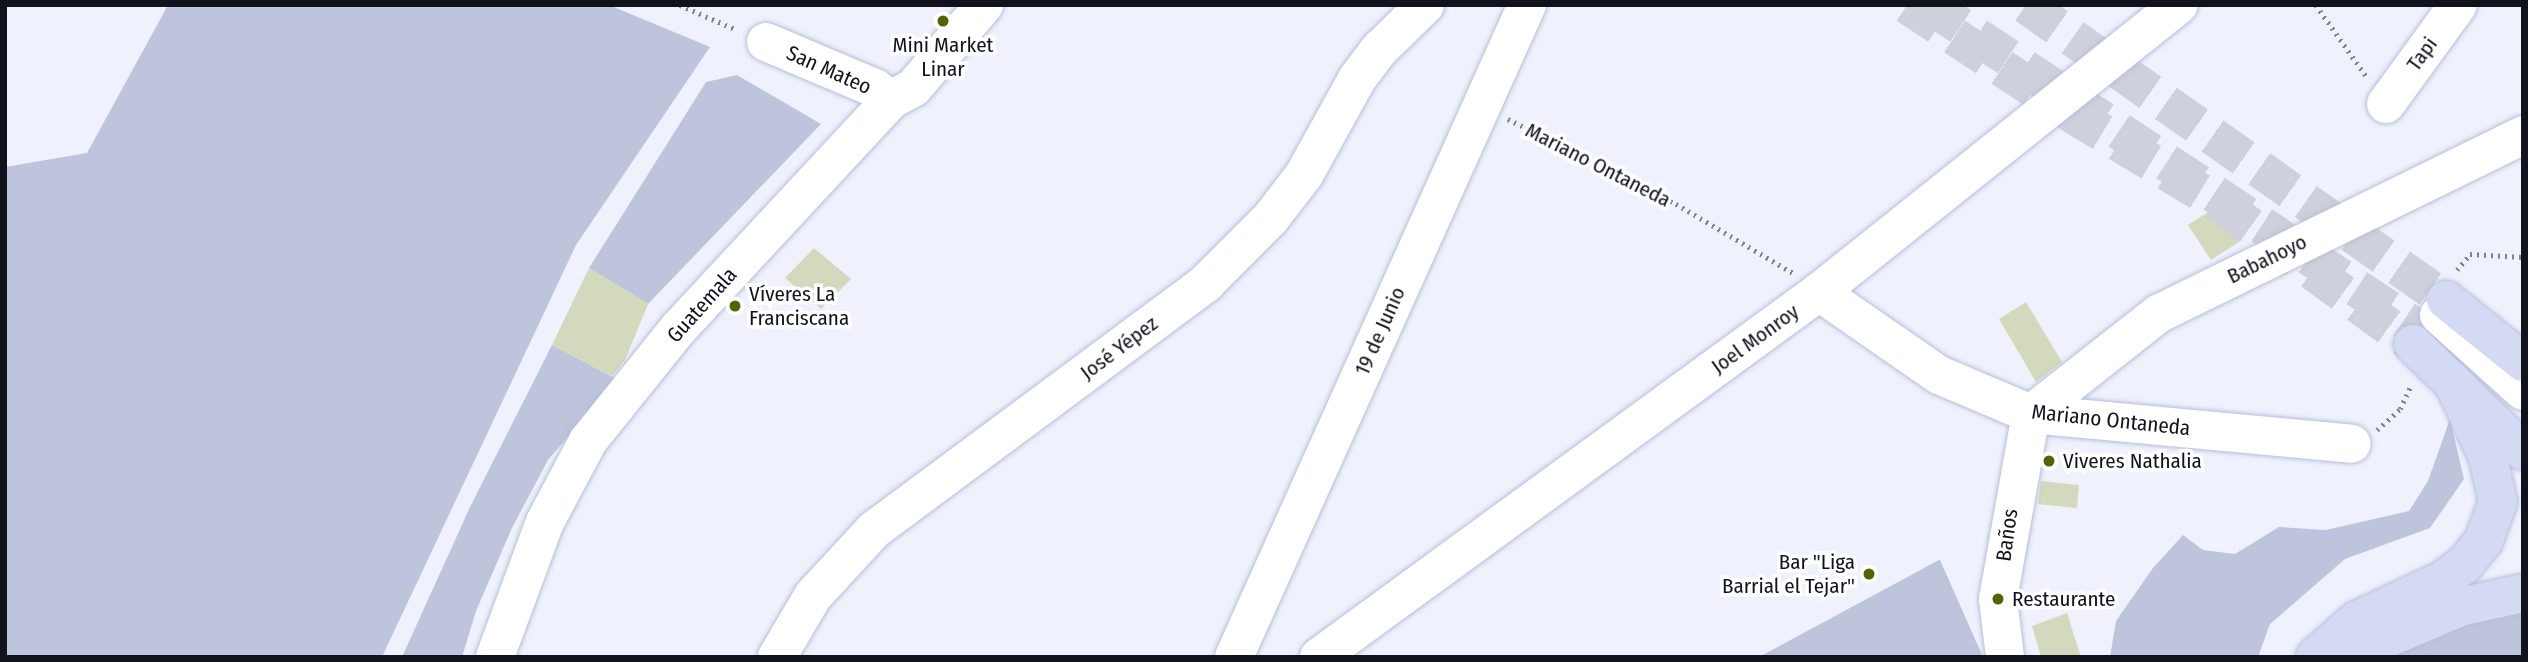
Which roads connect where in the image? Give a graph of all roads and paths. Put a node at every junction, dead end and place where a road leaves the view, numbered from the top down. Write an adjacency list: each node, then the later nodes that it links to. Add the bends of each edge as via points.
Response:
1 (680, 5): 8 (path)
2 (984, 5): 10 (street, Guatemala, via 914,87)
3 (1425, 5): 25 (street, José Yépez, via 1380,48 1357,79 1304,175 1261,229 1206,283 874,530 813,596)
4 (1527, 5): 26 (street, 19 de Junio)
5 (2179, 5): 13 (street, Joel Monroy)
6 (2316, 5): 9 (path)
7 (2458, 5): 9 (street, Tapi)
8 (755, 37): 10 (street, San Mateo, via 875,88)
9 (2377, 92)
10 (891, 100): 24 (street, Guatemala, via 678,329 587,441 545,522)
11 (1498, 114): 13 (path, Mariano Ontaneda, via 1676,204)
12 (2523, 135): 18 (street, Babahoyo, via 2158,314)
13 (1807, 283): 18 (street, Mariano Ontaneda, via 1939,375); 23 (street, Joel Monroy)
14 (2429, 322): 15 (main road); 16 (main road); 17 (street); 19 (street)
15 (2523, 362)
16 (2453, 383): 21 (main road); 28 (main road, via 2488,457 2497,502 2484,540 2464,565 2443,580 2356,621)
17 (2523, 391)
18 (2031, 414): 20 (street, Mariano Ontaneda); 27 (street, Baños, via 1998,599)
19 (2523, 425)
20 (2352, 444)
21 (2523, 451)
22 (2523, 593): 29 (main road, via 2460,607 2371,645)
23 (1342, 650)
24 (495, 657)
25 (778, 657)
26 (1234, 657)
27 (2005, 657)
28 (2315, 657)
29 (2356, 657)

